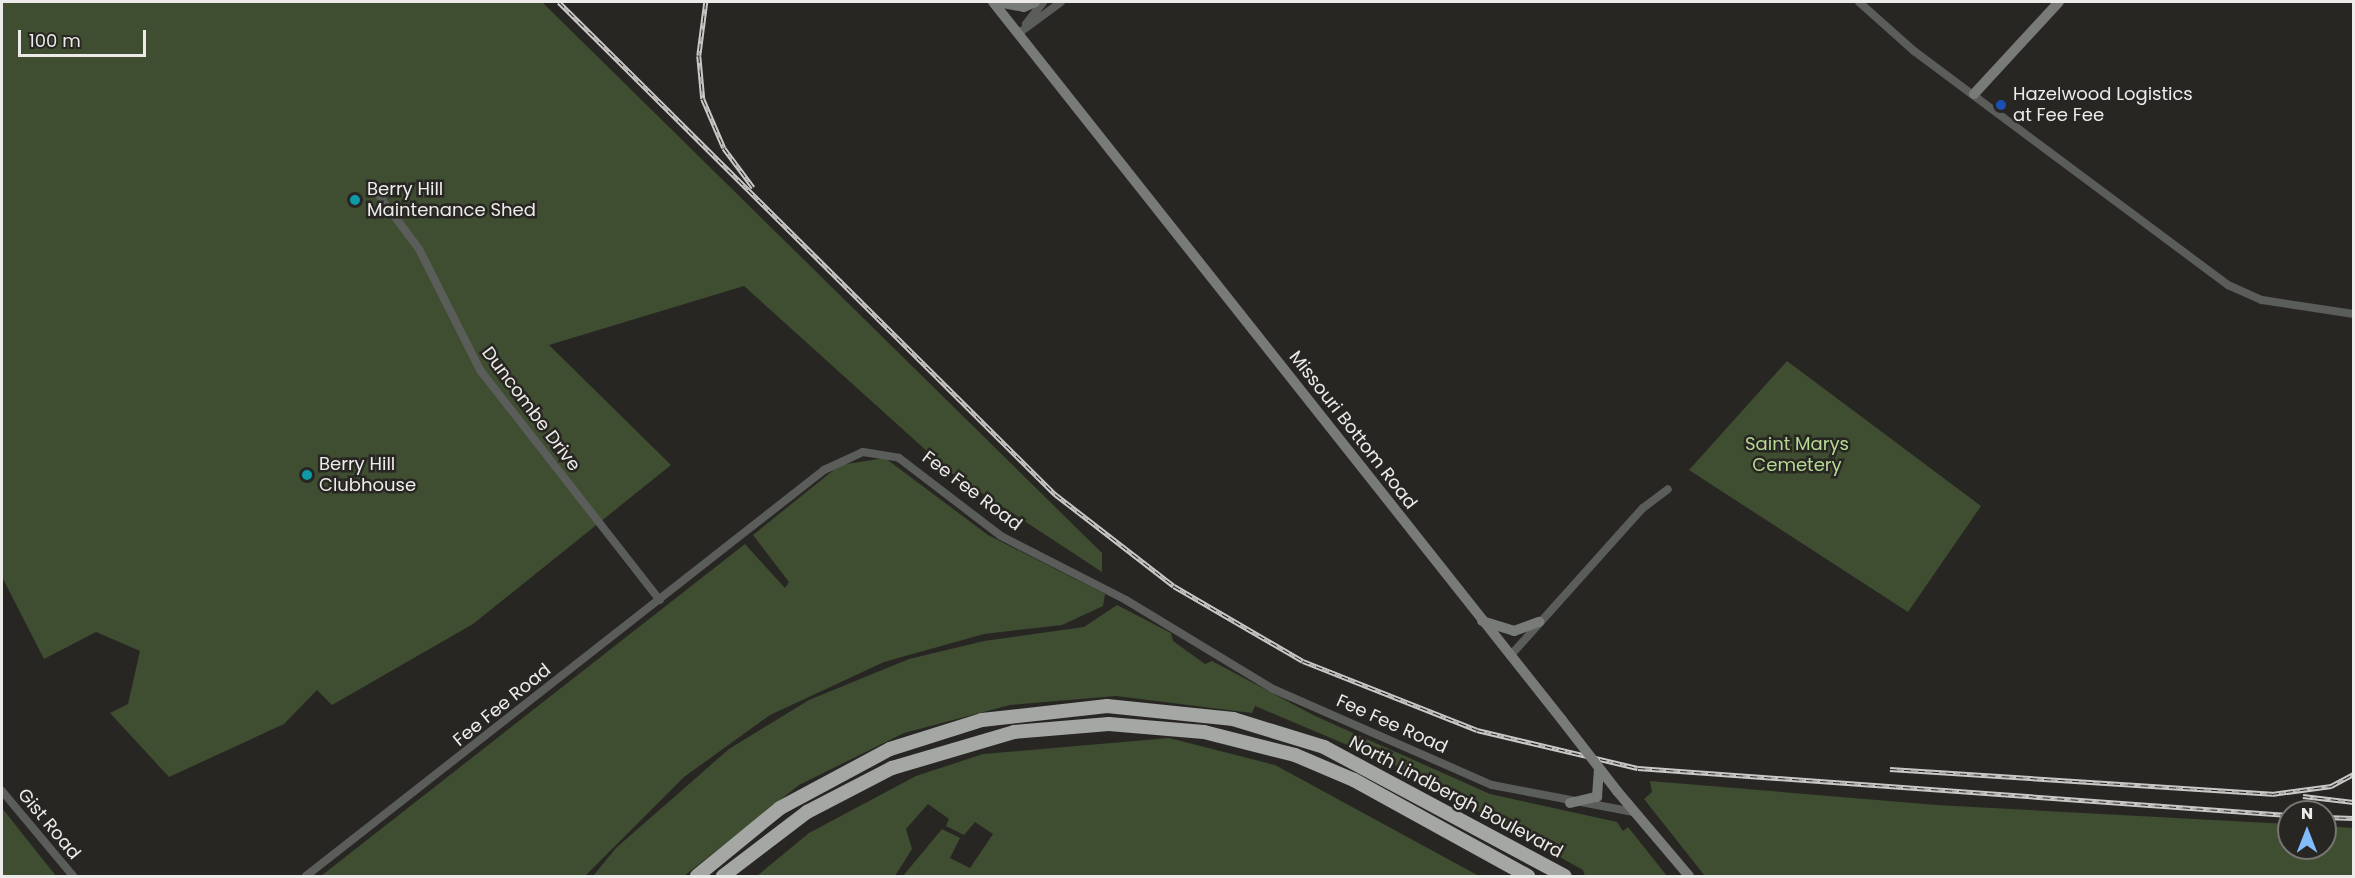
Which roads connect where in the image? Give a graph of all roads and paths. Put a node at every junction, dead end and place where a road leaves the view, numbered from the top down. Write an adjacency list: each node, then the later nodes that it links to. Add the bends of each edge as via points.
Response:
1 (993, 2): 8 (street, Missouri Bottom Road)
2 (998, 2): 3 (street, via 1024,7)
3 (1035, 2)
4 (1043, 2): 8 (street)
5 (1061, 2): 8 (street)
6 (1859, 2): 9 (street)
7 (2059, 2): 9 (street)
8 (1019, 33): 14 (street, Missouri Bottom Road)
9 (1974, 94): 11 (street, via 2228,285 2262,300)
10 (378, 194): 13 (street, Duncombe Drive, via 419,249 480,370)
11 (2354, 314)
12 (1668, 489): 15 (street, via 1643,508)
13 (660, 600): 19 (street, Fee Fee Road, via 843,458 881,451 916,468 1001,536 1126,600 1273,689 1468,777); 22 (street, Fee Fee Road)
14 (1482, 621): 15 (street, via 1515,631); 16 (street, Missouri Bottom Road)
15 (1539, 622): 16 (street)
16 (1510, 656): 17 (street, Missouri Bottom Road, bridge)
17 (1599, 769): 19 (street, via 1597,797); 20 (street, Missouri Bottom Road, bridge)
18 (2, 791): 21 (street, Gist Road)
19 (1570, 803): 20 (street, Fee Fee Road)
20 (1633, 812): 27 (street, Missouri Bottom Road)
21 (73, 876)
22 (306, 876)
23 (697, 876): 26 (highway, North Lindbergh Boulevard, via 780,808 890,749 982,720 1107,706 1223,717 1324,747)
24 (723, 876): 25 (highway, North Lindbergh Boulevard, via 807,812 892,768 1014,732 1109,724 1204,732 1315,763)
25 (1528, 876)
26 (1565, 876)
27 (1689, 876)

